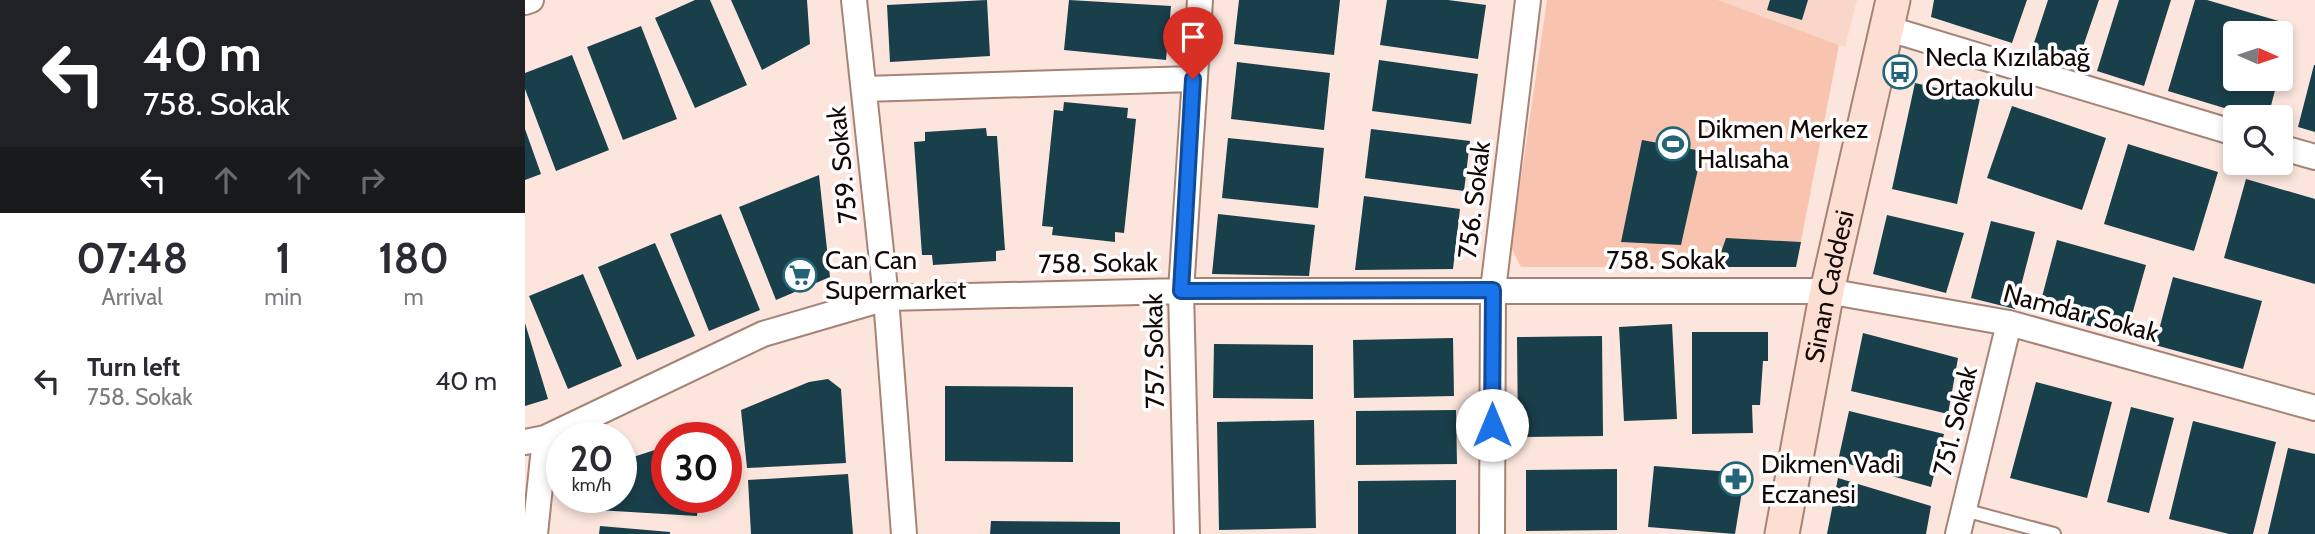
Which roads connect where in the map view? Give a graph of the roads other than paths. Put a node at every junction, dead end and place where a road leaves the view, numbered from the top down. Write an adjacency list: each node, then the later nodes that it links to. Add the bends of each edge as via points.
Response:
1 (531, 0): 5 (street)
2 (854, 0): 8 (street, 759. Sokak)
3 (1200, 0): 7 (street, 757. Sokak)
4 (1528, 0): 12 (street, 756. Sokak)
5 (525, 2)
6 (1889, 14): 9 (street); 14 (main road, Sinan Caddesi)
7 (1193, 79): 8 (street); 13 (street, 757. Sokak)
8 (864, 89): 15 (street, 759. Sokak)
9 (2223, 129)
10 (2293, 151): 11 (street)
11 (2315, 158)
12 (1493, 290): 13 (street, 758. Sokak); 14 (street, 758. Sokak); 23 (street, 756. Sokak)
13 (1181, 291): 15 (street, 758. Sokak); 22 (street, 757. Sokak)
14 (1827, 291): 16 (street, Namdar Sokak); 24 (main road, Sinan Caddesi)
15 (886, 298): 18 (street, 758. Sokak, via 762,334); 21 (street, 759. Sokak)
16 (2009, 323): 17 (street, Namdar Sokak); 19 (street, 751. Sokak)
17 (2315, 408)
18 (535, 440): 20 (street)
19 (1964, 510): 25 (street, 751. Sokak); 26 (lane)
20 (535, 534)
21 (904, 534)
22 (1187, 534)
23 (1492, 534)
24 (1782, 534)
25 (1958, 534)
26 (2054, 534)

